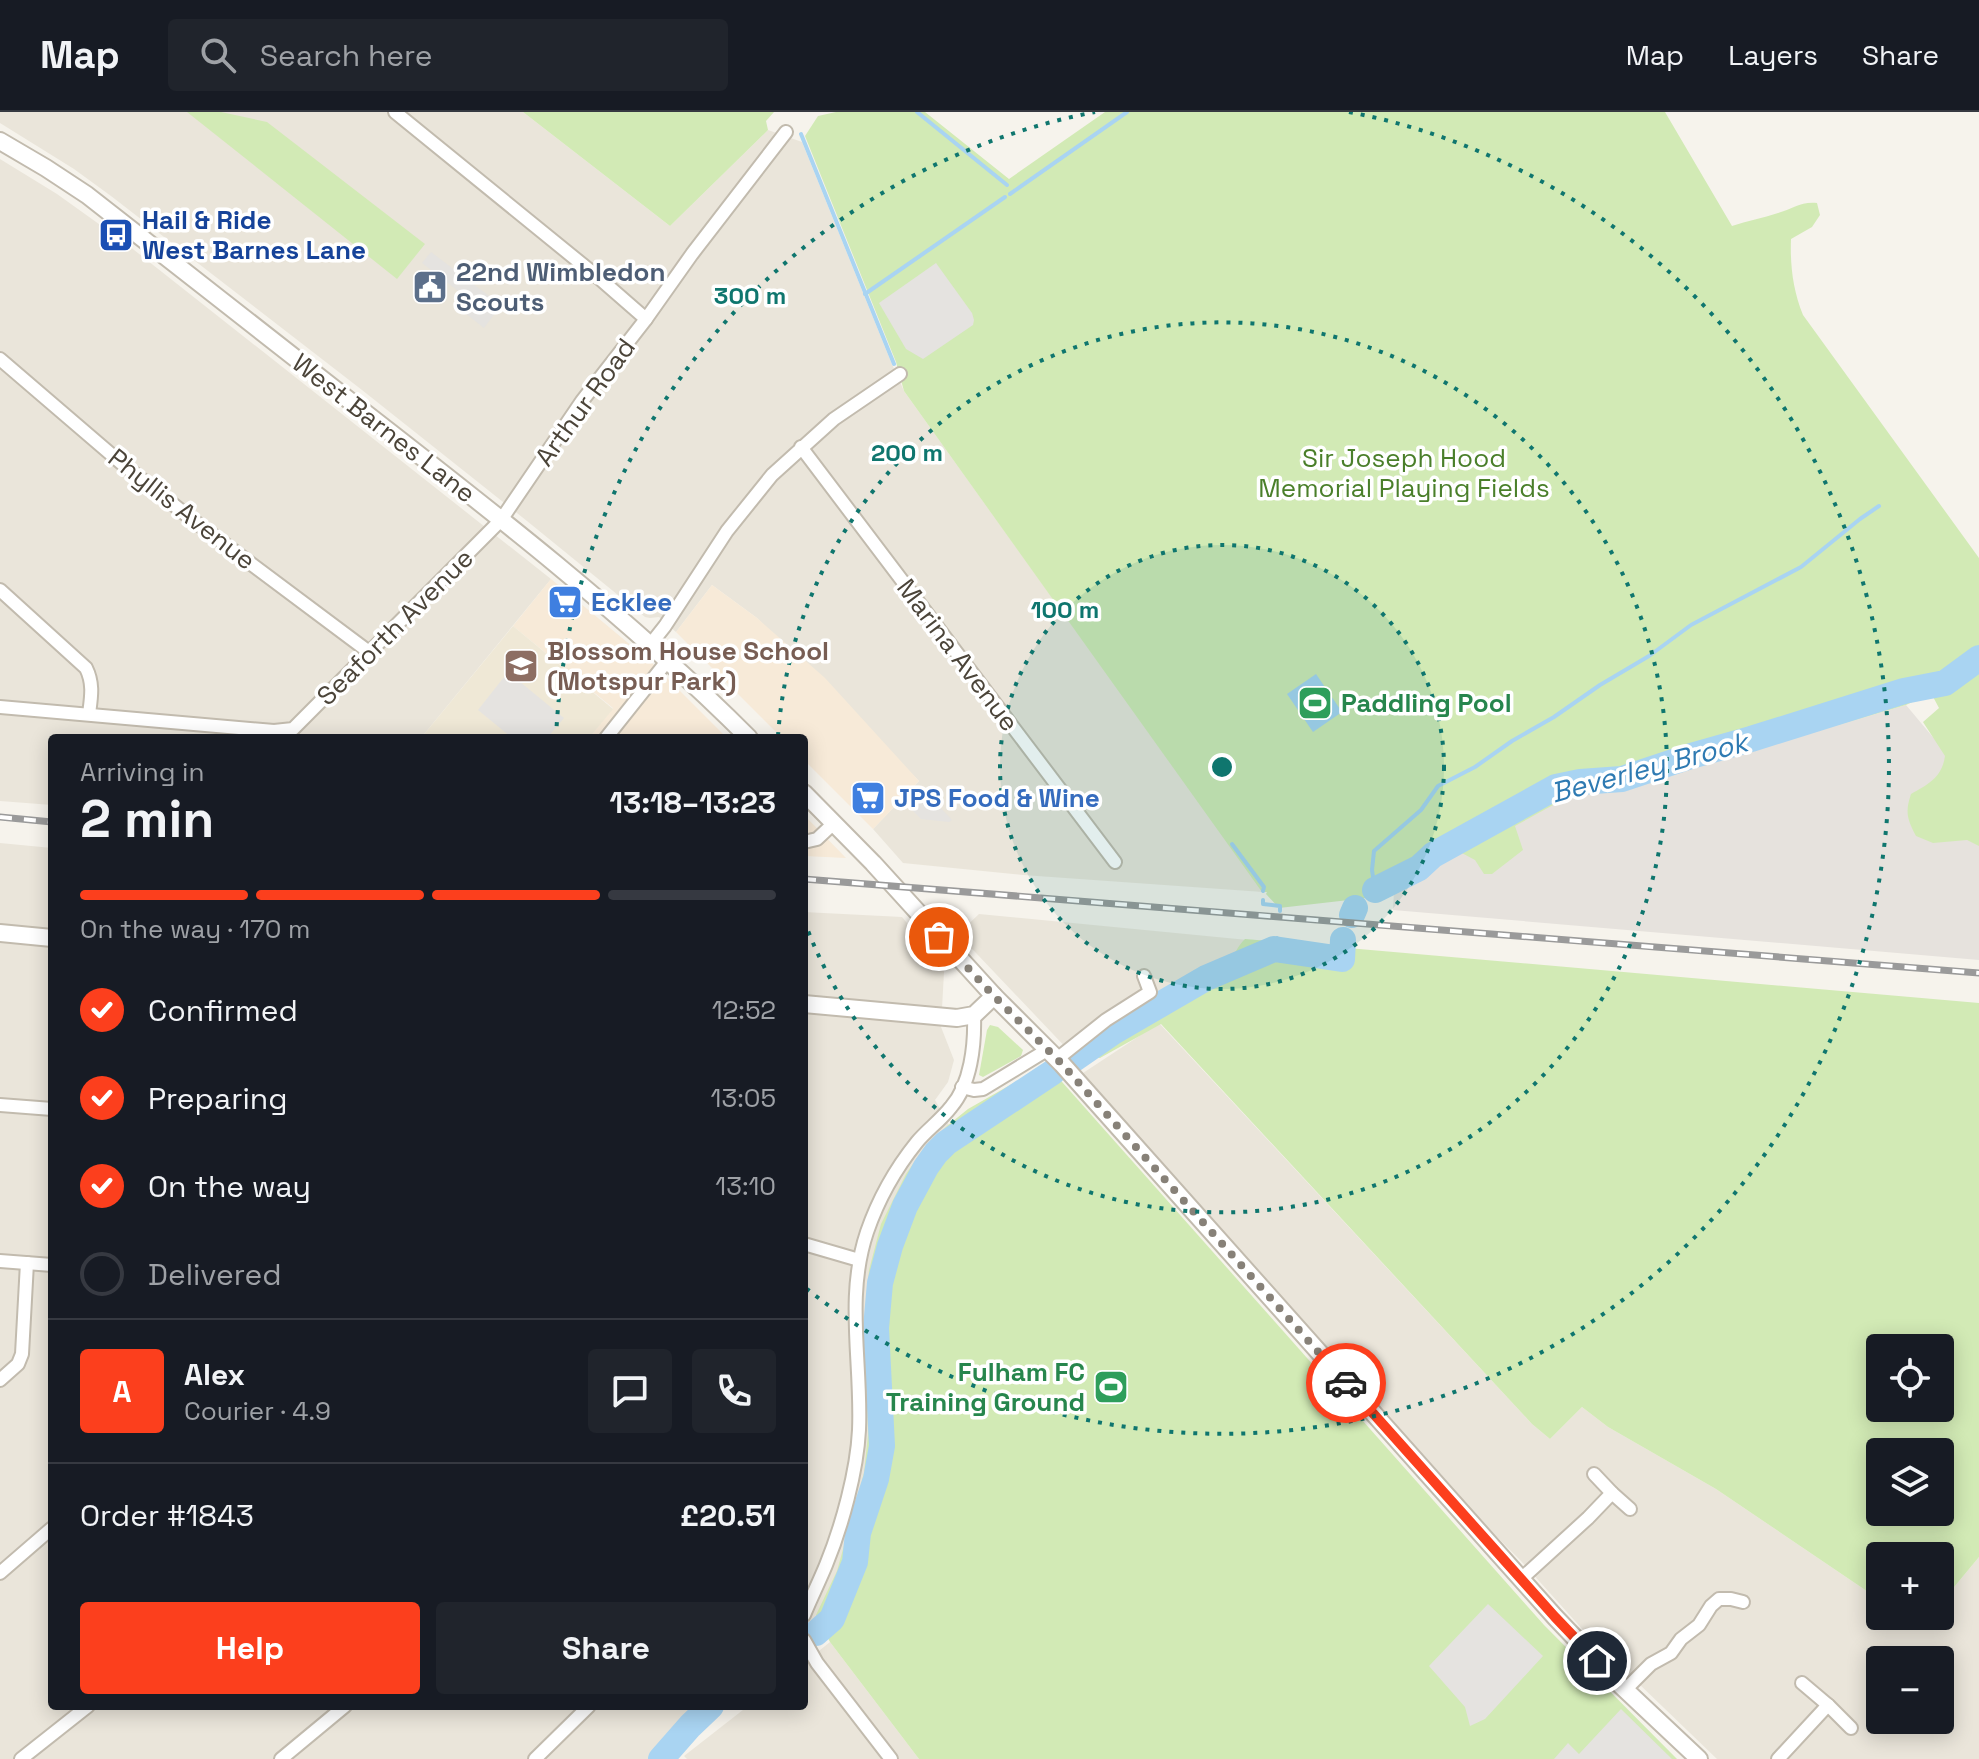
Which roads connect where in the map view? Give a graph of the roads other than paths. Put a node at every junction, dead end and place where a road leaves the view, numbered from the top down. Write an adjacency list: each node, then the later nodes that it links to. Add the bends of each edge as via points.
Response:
1 (395, 112): 4 (street)
2 (786, 132): 4 (street, Arthur Road)
3 (0, 141): 8 (street, West Barnes Lane, via 87,195)
4 (646, 319): 8 (street, Arthur Road)
5 (0, 359): 11 (street, Phyllis Avenue, via 120,462)
6 (900, 374): 7 (street)
7 (801, 447): 10 (street, via 727,531); 20 (street, Marina Avenue)
8 (501, 520): 10 (street, West Barnes Lane); 11 (street, Seaforth Avenue)
9 (0, 590): 14 (street, via 86,668 92,686)
10 (650, 645): 12 (street, West Barnes Lane)
11 (369, 652): 14 (street, Seaforth Avenue, via 300,723 284,731)
12 (668, 660): 15 (street); 16 (street, West Barnes Lane)
13 (0, 707): 14 (street, Seaforth Avenue)
14 (89, 714)
15 (609, 734)
16 (745, 734)
17 (808, 797): 18 (street)
18 (834, 823): 19 (street); 24 (street)
19 (808, 841)
20 (1115, 862)
21 (0, 933): 22 (street)
22 (48, 938)
23 (1144, 976): 27 (street, via 1150,992)
24 (994, 996): 26 (street); 27 (street)
25 (808, 1004): 26 (street, via 957,1018)
26 (974, 1015): 28 (street, via 975,1036)
27 (1056, 1058): 28 (street, via 983,1089); 42 (street)
28 (962, 1087): 32 (street, via 881,1197)
29 (0, 1105): 30 (street)
30 (48, 1109)
31 (808, 1245): 32 (street)
32 (859, 1260): 44 (street, via 854,1300 859,1431 853,1473)
33 (0, 1261): 34 (street)
34 (27, 1263): 35 (street); 36 (street, via 22,1354)
35 (48, 1265)
36 (0, 1380)
37 (1594, 1474): 38 (street)
38 (1612, 1493): 39 (street); 42 (street)
39 (1630, 1509)
40 (48, 1531): 41 (street)
41 (0, 1573)
42 (1521, 1579): 47 (street)
43 (1743, 1602): 47 (street, via 1719,1599 1671,1653)
44 (808, 1606)
45 (808, 1647): 56 (street)
46 (1802, 1683): 48 (street)
47 (1625, 1690): 57 (street)
48 (1828, 1705): 52 (street); 58 (street)
49 (83, 1710): 53 (street)
50 (340, 1710): 54 (street)
51 (585, 1710): 55 (street)
52 (1851, 1728)
53 (21, 1759)
54 (281, 1759)
55 (535, 1759)
56 (891, 1759)
57 (1699, 1759)
58 (1778, 1759)

